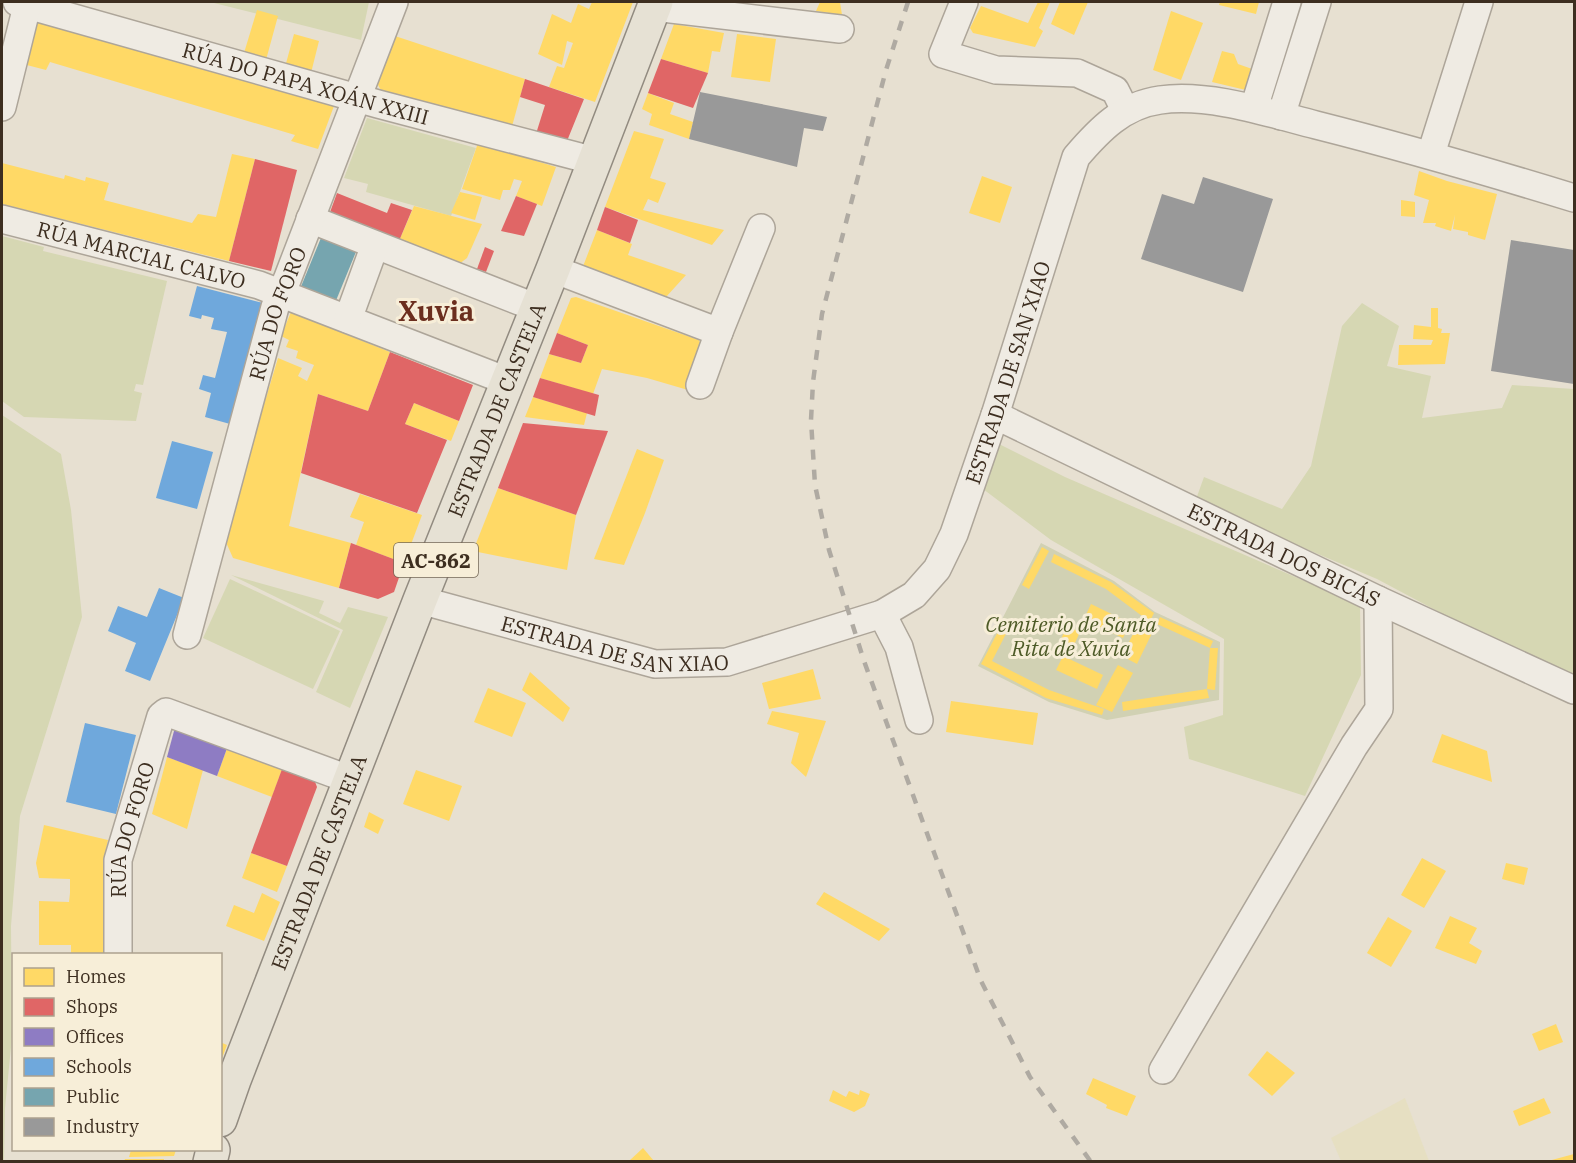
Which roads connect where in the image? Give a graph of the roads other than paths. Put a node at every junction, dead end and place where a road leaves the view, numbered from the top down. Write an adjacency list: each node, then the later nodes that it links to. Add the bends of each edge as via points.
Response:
1 (394, 2): 9 (street, RÚA DO FORO)
2 (964, 2): 12 (street, via 943,54 996,70 1077,73 1115,90)
3 (1287, 2): 11 (street)
4 (1317, 2): 13 (street)
5 (1479, 2): 14 (street)
6 (24, 3): 9 (street, RÚA DO PAPA XOÁN XXIII); 10 (street)
7 (655, 4): 8 (street); 15 (main road, ESTRADA DE CASTELA / AC-862)
8 (840, 29)
9 (358, 98): 15 (street, RÚA DO PAPA XOÁN XXIII); 18 (street, RÚA DO FORO)
10 (2, 107)
11 (1254, 108): 12 (street, ESTRADA DE SAN XIAO, via 1191,99 1159,100); 13 (street, ESTRADA DE SAN XIAO)
12 (1125, 110): 28 (street, ESTRADA DE SAN XIAO, via 1099,130 1076,157)
13 (1281, 116): 14 (street, ESTRADA DE SAN XIAO)
14 (1431, 154): 16 (street, ESTRADA DE SAN XIAO)
15 (595, 160): 21 (main road, ESTRADA DE CASTELA / AC-862)
16 (1575, 198)
17 (2, 219): 22 (street, RÚA MARCIAL CALVO)
18 (310, 219): 20 (street); 22 (street, RÚA DO FORO)
19 (761, 228): 25 (street)
20 (375, 245): 23 (street); 24 (street)
21 (553, 269): 23 (main road, ESTRADA DE CASTELA / AC-862); 25 (street)
22 (282, 293): 24 (street, RÚA MARCIAL CALVO); 32 (street, RÚA DO FORO)
23 (537, 308): 26 (main road, ESTRADA DE CASTELA / AC-862)
24 (348, 318): 26 (street, RÚA MARCIAL CALVO)
25 (719, 332): 27 (street)
26 (507, 381): 29 (main road, ESTRADA DE CASTELA / AC-862)
27 (700, 385)
28 (995, 415): 30 (street, ESTRADA DOS BICÁS); 31 (street, ESTRADA DE SAN XIAO, via 954,534 937,569 914,596)
29 (420, 600): 31 (street, ESTRADA DE SAN XIAO, via 655,664 727,662); 35 (main road, ESTRADA DE CASTELA / AC-862)
30 (1378, 600): 33 (street, ESTRADA DOS BICÁS); 37 (street, via 1379,709)
31 (882, 614): 34 (street, via 899,647)
32 (187, 635)
33 (1575, 690)
34 (919, 720)
35 (351, 780): 36 (street, RÚA DO FORO, via 166,712 161,716 118,860); 38 (main road, ESTRADA DE CASTELA / AC-862)
36 (118, 953)
37 (1163, 1070)
38 (227, 1078): 39 (main road, ESTRADA DE CASTELA / AC-862)
39 (222, 1108)

